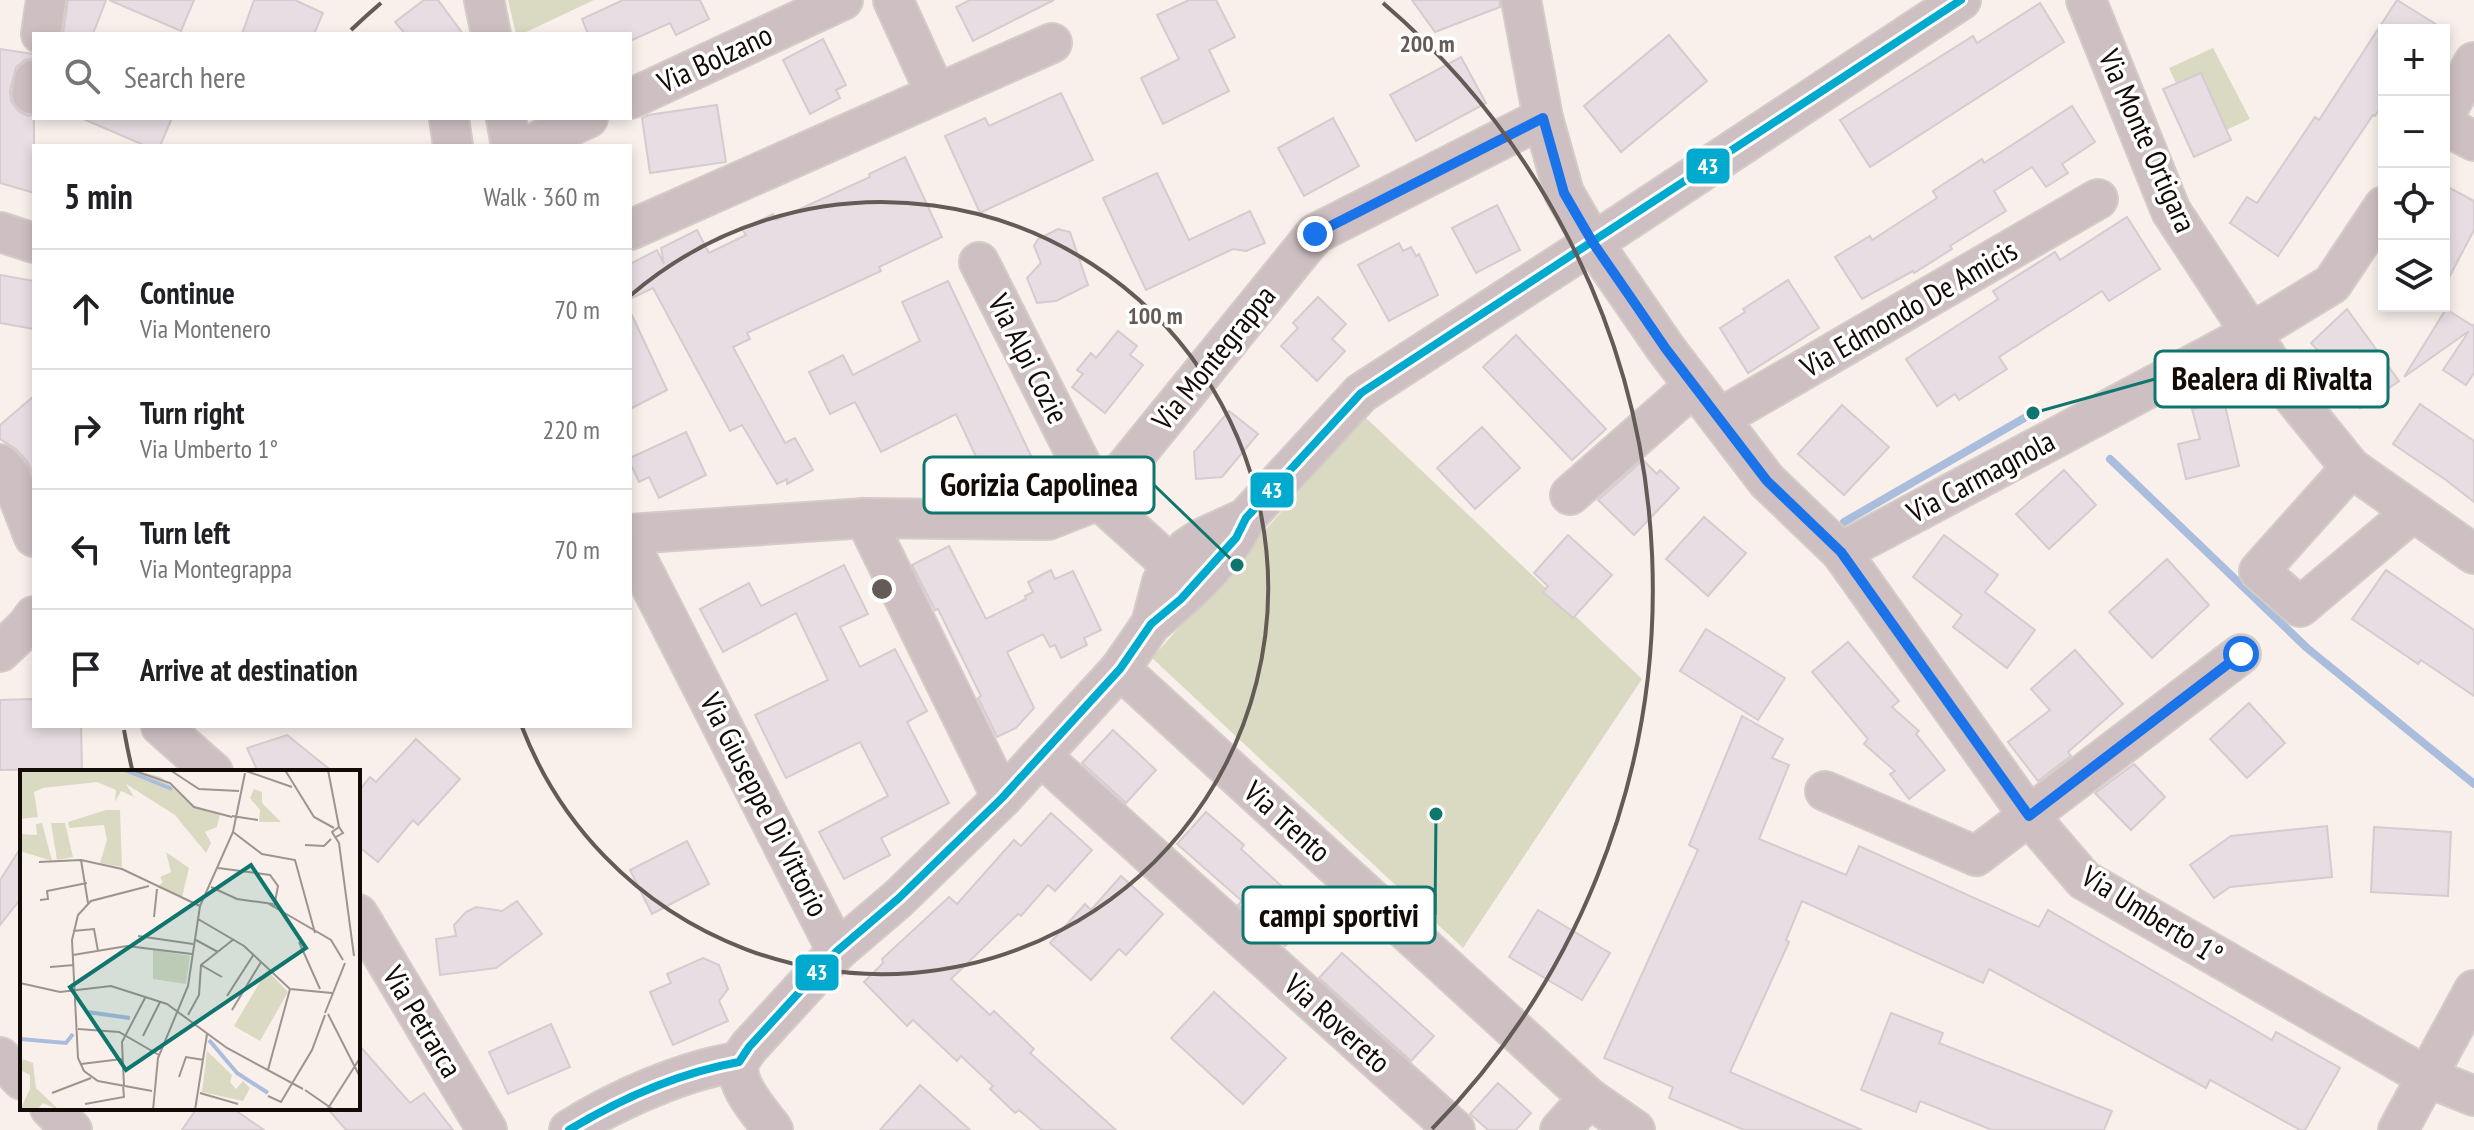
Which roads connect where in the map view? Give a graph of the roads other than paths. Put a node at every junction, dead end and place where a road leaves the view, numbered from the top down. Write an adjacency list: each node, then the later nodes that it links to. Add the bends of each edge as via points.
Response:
1 (46, 0): 8 (street)
2 (484, 0): 9 (street)
3 (843, 0): 13 (street, Via Bolzano)
4 (893, 0): 12 (street)
5 (1521, 0): 15 (street, Via Umberto 1°)
6 (1961, 0): 29 (street)
7 (2086, 0): 31 (street, Via Monte Ortigara, via 2171,211)
8 (41, 32)
9 (491, 32)
10 (1052, 43): 12 (street)
11 (2474, 62): 14 (street)
12 (936, 94): 26 (street)
13 (632, 98)
14 (2450, 105)
15 (1543, 118): 29 (street, Via Umberto 1°, via 1564,193); 37 (street, Via Montegrappa, via 1315,234)
16 (449, 120): 21 (street)
17 (506, 120): 22 (street)
18 (584, 120): 23 (street)
19 (2450, 128): 20 (street)
20 (2474, 141)
21 (453, 144)
22 (511, 144)
23 (532, 144)
24 (2098, 199): 33 (street, Via Edmondo De Amicis)
25 (2378, 215): 31 (street, Via Carmagnola, via 2332,284)
26 (632, 229)
27 (0, 232): 28 (street)
28 (32, 242)
29 (1593, 243): 32 (street, Via Umberto 1°); 40 (street, via 1361,393)
30 (979, 262): 37 (street, Via Alpi Cozie)
31 (2250, 334): 35 (street, Via Monte Ortigara); 44 (street, Via Carmagnola)
32 (1694, 386): 33 (street, Via Umberto 1°); 36 (street)
33 (1720, 418): 44 (street, Via Umberto 1°, via 1767,481)
34 (0, 464): 41 (street, via 10,475)
35 (2351, 468): 38 (street, Via Monte Ortigara); 38 (street, via 2259,571 2300,607)
36 (1570, 495)
37 (1099, 500): 39 (street, Via Montegrappa, via 1048,520); 46 (street)
38 (2413, 512): 45 (street, Via Monte Ortigara)
39 (865, 518): 42 (street, Via Montegrappa); 56 (street)
40 (1246, 518): 46 (street, via 1202,538); 48 (street, via 1236,538)
41 (32, 532)
42 (632, 534)
43 (632, 549): 59 (street, Via Giuseppe Di Vittorio)
44 (1841, 552): 57 (street, Via Umberto 1°)
45 (2474, 554)
46 (1171, 565): 48 (street)
47 (32, 620): 49 (street)
48 (1151, 624): 51 (street)
49 (0, 652)
50 (2241, 654): 57 (street)
51 (1120, 669): 53 (street); 66 (street, Via Trento)
52 (163, 728): 54 (street)
53 (1041, 756): 56 (street); 72 (street, Via Rovereto)
54 (211, 770)
55 (1825, 791): 57 (street, via 1976,856)
56 (1002, 798): 59 (street)
57 (2029, 816): 63 (street, Via Umberto 1°, via 2084,880)
58 (360, 917): 69 (street, Via Petrarca)
59 (837, 951): 62 (street, Via Giuseppe Di Vittorio)
60 (2474, 990): 63 (street)
61 (0, 1057): 64 (street)
62 (739, 1062): 70 (street, via 659,1085); 71 (street, via 744,1088)
63 (2427, 1077): 65 (street, Via Umberto 1°); 75 (street)
64 (20, 1078)
65 (2474, 1096)
66 (1589, 1098): 73 (street); 74 (street, Via Trento)
67 (52, 1110): 68 (street)
68 (72, 1130)
69 (487, 1130)
70 (569, 1130)
71 (773, 1130)
72 (1455, 1130)
73 (1560, 1130)
74 (1635, 1130)
75 (2398, 1130)

